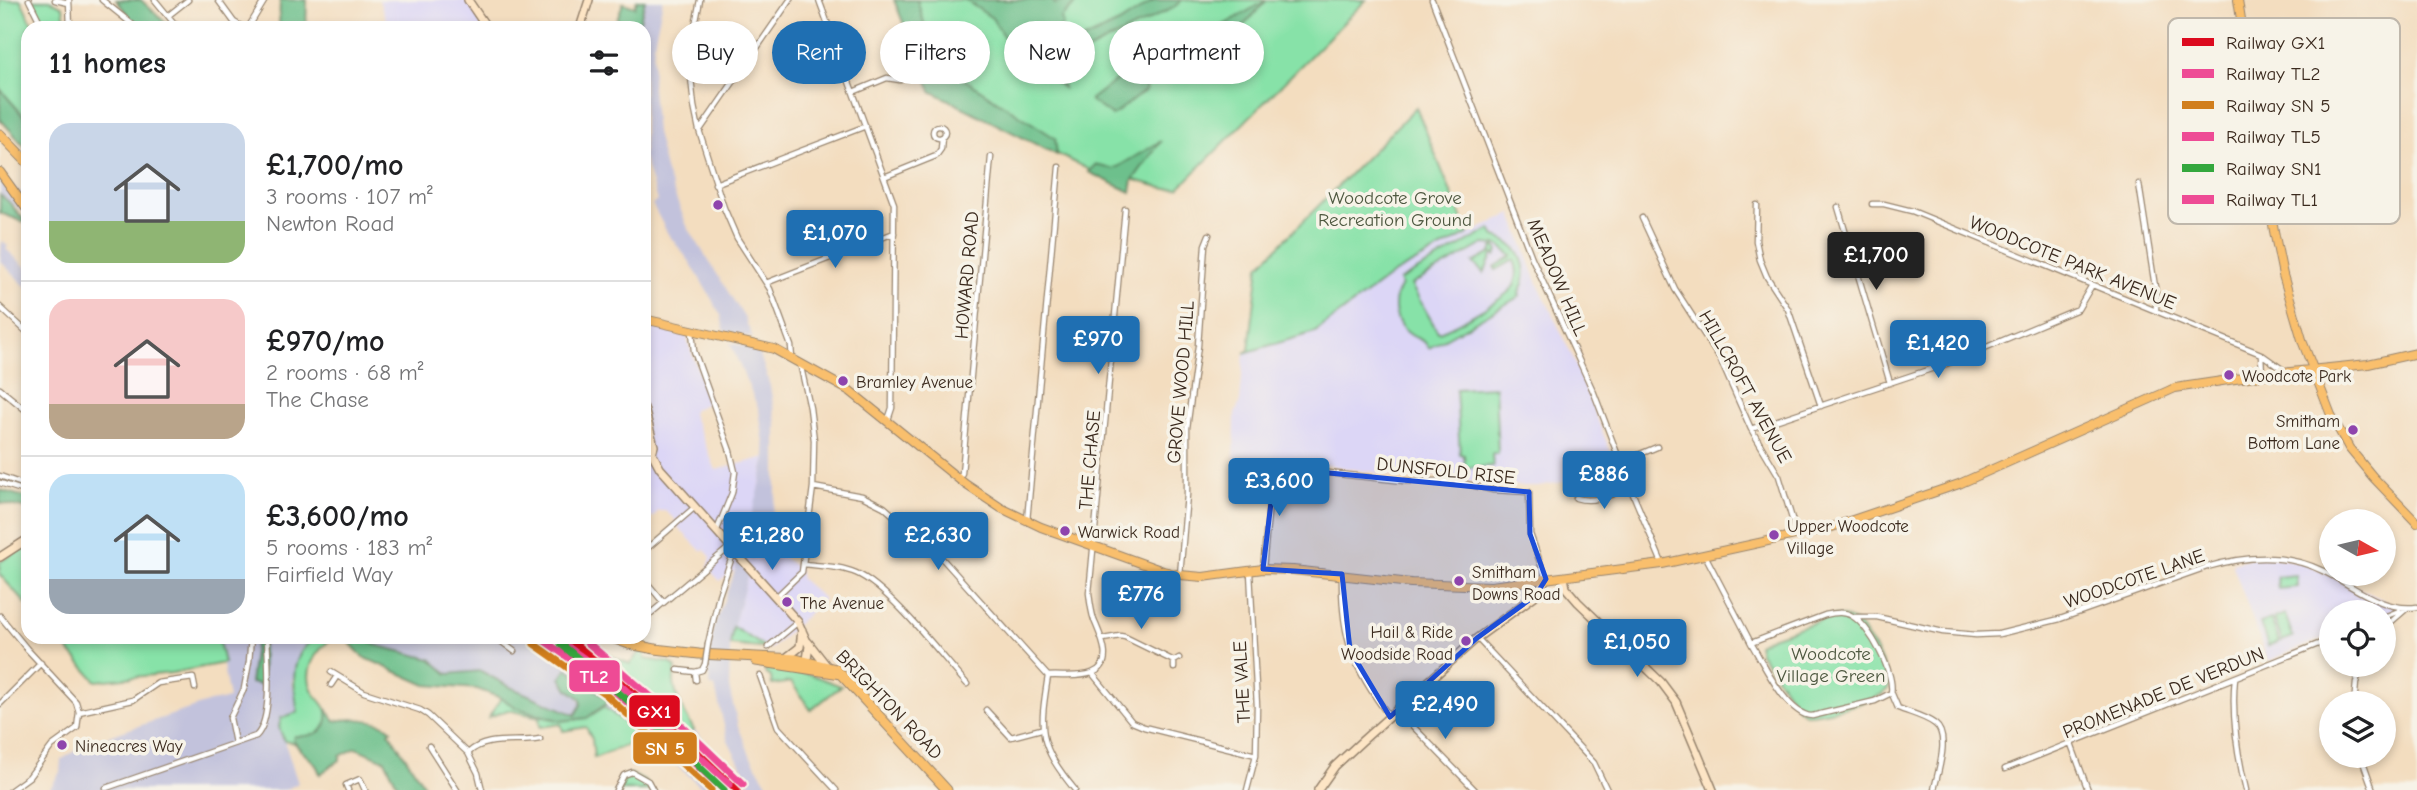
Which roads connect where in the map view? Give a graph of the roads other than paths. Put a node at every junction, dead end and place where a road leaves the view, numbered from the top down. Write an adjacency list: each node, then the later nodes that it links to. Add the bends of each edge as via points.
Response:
1 (29, 0): 18 (street)
2 (55, 0): 15 (street)
3 (102, 0): 20 (street)
4 (155, 0): 16 (street)
5 (188, 0): 16 (street)
6 (218, 0): 22 (street)
7 (265, 0): 23 (street)
8 (468, 0): 24 (main road)
9 (589, 0): 25 (main road)
10 (701, 0): 29 (street, via 690,68)
11 (790, 0): 29 (street)
12 (819, 0): 27 (street)
13 (1433, 0): 70 (street, MEADOW HILL, via 1532,258)
14 (2238, 0): 17 (main road)
15 (69, 1): 19 (street)
16 (169, 16): 21 (street)
17 (2241, 18)
18 (40, 21)
19 (70, 21)
20 (127, 21)
21 (173, 21)
22 (233, 21)
23 (251, 21)
24 (482, 21)
25 (582, 21)
26 (880, 81): 27 (street)
27 (853, 92): 28 (street)
28 (866, 126): 36 (street); 37 (street)
29 (699, 130): 37 (street)
30 (0, 134): 32 (highway)
31 (942, 137): 36 (street, via 936,156)
32 (21, 156)
33 (991, 157): 72 (street, HOWARD ROAD)
34 (1059, 167): 81 (street)
35 (0, 172): 39 (main road)
36 (884, 177): 46 (street, via 894,205)
37 (715, 184): 48 (street, via 737,238)
38 (2139, 184): 51 (street)
39 (21, 201)
40 (1872, 204): 49 (street, WOODCOTE PARK AVENUE, via 1912,211)
41 (1757, 205): 64 (street, via 1760,260 1788,309)
42 (1838, 207): 61 (street)
43 (1125, 209): 87 (street, THE CHASE)
44 (1642, 218): 66 (street, HILLCROFT AVENUE, via 1675,289 1720,359)
45 (2273, 224): 58 (main road)
46 (894, 233): 48 (street); 65 (street)
47 (1209, 234): 97 (street, GROVE WOOD HILL, via 1187,428)
48 (766, 283): 57 (street)
49 (2092, 285): 51 (street, WOODCOTE PARK AVENUE); 61 (street, via 2078,309)
50 (0, 307): 53 (street)
51 (2156, 311): 56 (street, WOODCOTE PARK AVENUE)
52 (651, 321): 54 (main road)
53 (21, 326)
54 (692, 330): 57 (main road, via 755,343); 83 (street, via 694,351 735,472)
55 (2417, 353): 58 (main road)
56 (2261, 354): 59 (street, WOODCOTE PARK AVENUE); 60 (street)
57 (796, 361): 65 (main road, via 850,391); 76 (street, via 810,408)
58 (2312, 371): 59 (main road); 82 (main road, via 2349,448)
59 (2287, 373): 60 (main road)
60 (2262, 375): 84 (main road, via 2175,388 1959,484)
61 (1890, 383): 64 (street)
62 (0, 389): 63 (street)
63 (21, 406)
64 (1821, 406): 66 (street)
65 (888, 420): 72 (main road)
66 (1751, 429): 84 (street, HILLCROFT AVENUE, via 1783,483)
67 (651, 435): 69 (main road)
68 (1657, 447): 70 (street)
69 (652, 453): 80 (main road, BRIGHTON ROAD)
70 (1621, 462): 77 (street, MEADOW HILL)
71 (0, 476): 73 (street)
72 (959, 479): 81 (main road)
73 (7, 483): 74 (street); 75 (street); 78 (street)
74 (0, 484)
75 (21, 485)
76 (813, 487): 93 (street); 138 (street, via 862,496 891,513 938,554)
77 (1630, 487): 79 (street, via 1597,500); 94 (street, MEADOW HILL)
78 (21, 489)
79 (1576, 498)
80 (695, 507): 83 (main road, BRIGHTON ROAD); 86 (street)
81 (1027, 521): 87 (main road)
82 (2417, 523)
83 (717, 530): 88 (main road, BRIGHTON ROAD)
84 (1797, 535): 91 (main road)
85 (21, 543): 90 (main road)
86 (651, 545)
87 (1095, 546): 97 (main road); 113 (street, THE CHASE, via 1089,593)
88 (733, 548): 102 (main road, BRIGHTON ROAD); 103 (street); 133 (street, bridge, via 705,664)
89 (0, 549): 90 (main road)
90 (9, 549): 92 (main road)
91 (1705, 555): 94 (main road); 116 (street)
92 (0, 556)
93 (803, 564): 102 (street, via 801,574); 141 (street, via 852,571 870,580)
94 (1662, 564): 99 (main road)
95 (1263, 569): 96 (main road); 98 (main road); 100 (street, DUNSFOLD RISE, via 1274,478 1343,474 1453,481 1529,492 1530,534)
96 (1251, 571): 97 (main road); 156 (street, THE VALE)
97 (1180, 575)
98 (1342, 575): 100 (main road, via 1452,586); 149 (street, via 1344,628 1350,650 1360,675)
99 (1563, 577): 100 (main road); 174 (main road, via 1578,602 1676,702)
100 (1546, 579): 112 (main road, via 1536,595)
101 (651, 587): 103 (street)
102 (775, 597): 111 (main road, BRIGHTON ROAD)
103 (663, 602): 107 (street)
104 (2417, 607): 105 (street, WOODCOTE LANE)
105 (2407, 608): 106 (street); 109 (street, WOODCOTE LANE, via 2370,597 2322,570 2258,557 2207,567 2060,619 2000,634 1943,632 1877,617); 110 (street)
106 (2396, 612)
107 (651, 613)
108 (0, 616): 114 (street)
109 (1854, 617): 116 (street, via 1825,615); 144 (street, via 1869,634 1892,677)
110 (2396, 618)
111 (800, 626): 115 (main road, BRIGHTON ROAD); 123 (street); 126 (main road, via 800,646)
112 (1476, 638): 147 (main road); 173 (street, via 1594,762)
113 (1103, 639): 130 (street, via 1125,637 1176,659); 134 (street, via 1105,656)
114 (21, 640)
115 (808, 642): 128 (main road, BRIGHTON ROAD); 129 (main road, BRIGHTON ROAD)
116 (1751, 643): 144 (street, via 1789,703 1803,715 1875,701)
117 (24, 644): 127 (street)
118 (250, 644): 152 (street, via 244,690 230,718)
119 (267, 644): 152 (street, via 264,726 256,736)
120 (504, 644): 124 (street)
121 (629, 644): 125 (highway)
122 (2319, 644): 139 (street, PROMENADE DE VERDUN)
123 (768, 647)
124 (514, 651)
125 (733, 656): 126 (highway); 128 (highway)
126 (786, 657): 128 (highway)
127 (41, 663): 145 (street); 148 (street, via 76,702)
128 (807, 664): 129 (highway); 135 (highway)
129 (826, 665): 135 (highway, BRIGHTON ROAD)
130 (1174, 668)
131 (678, 670): 133 (street)
132 (331, 672): 136 (street)
133 (695, 672): 140 (street)
134 (1092, 673): 138 (street); 156 (street, via 1132,722)
135 (841, 674): 168 (highway, BRIGHTON ROAD)
136 (337, 676): 142 (street); 155 (street, via 364,692 420,710)
137 (760, 676): 167 (street, via 778,727)
138 (1048, 676): 150 (street)
139 (2235, 678): 153 (street, PROMENADE DE VERDUN); 177 (street, via 2234,730)
140 (696, 680)
141 (967, 684)
142 (331, 685)
143 (195, 688): 148 (street, via 193,678 167,680 133,700)
144 (1891, 693): 175 (street, via 1898,708 1936,724 1941,732)
145 (0, 704)
146 (986, 710): 150 (street, via 1011,737)
147 (1397, 710): 149 (main road); 172 (street)
148 (79, 712): 160 (street, via 77,728 52,746 29,777)
149 (1390, 717): 171 (main road, via 1335,766)
150 (1041, 729): 169 (street, via 1057,768)
151 (540, 739): 155 (street, via 510,739 475,746)
152 (235, 743): 159 (street)
153 (2071, 744): 158 (street, PROMENADE DE VERDUN); 176 (street)
154 (429, 746): 163 (street)
155 (468, 753): 164 (street)
156 (1256, 755): 170 (street, THE VALE)
157 (2365, 768): 178 (street)
158 (2005, 769)
159 (106, 788)
160 (11, 790)
161 (348, 790): 162 (street, via 346,785 360,779)
162 (365, 790)
163 (457, 790)
164 (482, 790)
165 (616, 790): 166 (street, via 624,775 632,772 648,781)
166 (653, 790)
167 (836, 790)
168 (947, 790)
169 (1075, 790)
170 (1247, 790)
171 (1318, 790)
172 (1475, 790)
173 (1607, 790)
174 (1713, 790)
175 (1934, 790)
176 (2088, 790)
177 (2246, 790)
178 (2373, 790)

